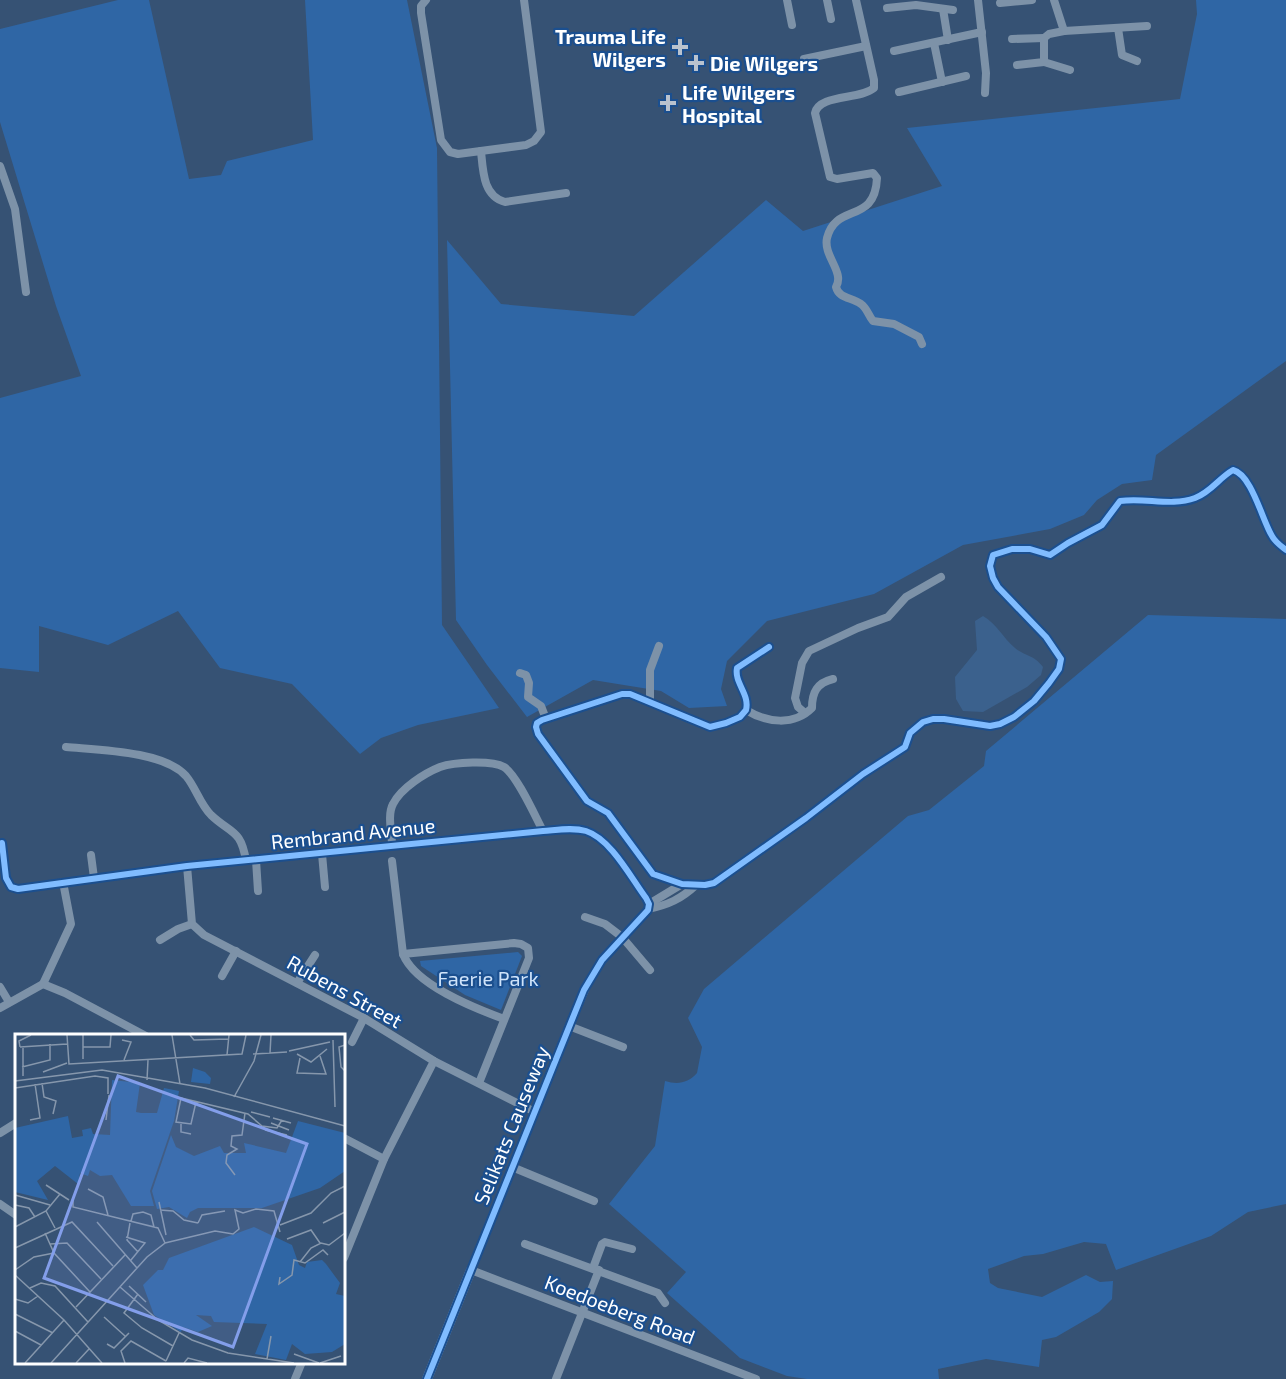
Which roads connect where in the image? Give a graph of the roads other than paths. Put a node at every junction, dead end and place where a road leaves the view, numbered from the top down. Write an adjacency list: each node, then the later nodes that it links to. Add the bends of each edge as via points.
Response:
1 (426, 0): 34 (street, via 421,13 441,140 450,152)
2 (524, 0): 34 (street, via 541,132 526,145)
3 (787, 0): 14 (street)
4 (827, 0): 13 (street)
5 (856, 0): 23 (street)
6 (978, 0): 18 (street)
7 (1032, 0): 9 (street)
8 (1054, 0): 17 (street)
9 (1000, 3)
10 (887, 8): 11 (street, via 916,4)
11 (943, 9): 12 (street); 21 (street)
12 (953, 10)
13 (831, 19)
14 (792, 25)
15 (1147, 26): 16 (street)
16 (1118, 28): 17 (street); 27 (street, via 1122,55)
17 (1064, 31): 19 (street)
18 (982, 32): 21 (street); 33 (street)
19 (1044, 38): 20 (street); 26 (street)
20 (1012, 39)
21 (948, 40): 22 (street)
22 (934, 43): 24 (street); 31 (street)
23 (866, 46): 25 (street); 38 (street, via 874,88 821,103 815,112 830,177 875,174 874,195 864,209 839,219 826,242 839,276 838,292 860,303 873,321 894,324 919,337)
24 (894, 51)
25 (804, 59)
26 (1044, 62): 28 (street); 29 (street)
27 (1137, 62)
28 (1017, 65)
29 (1070, 70)
30 (966, 76): 31 (street)
31 (942, 82): 32 (street)
32 (899, 92)
33 (984, 93)
34 (481, 152): 36 (street, via 488,188 498,200)
35 (0, 166): 37 (street, via 15,210)
36 (566, 193)
37 (26, 292)
38 (922, 344)
39 (1286, 550): 61 (street, via 1272,537 1243,476 1233,470 1204,494 1186,501 1120,501 1102,525 1050,555 1024,548 995,554 990,566 995,583 1047,637 1061,659 1058,671 1034,701 1014,717 994,725 944,719 923,722 910,732 903,749 720,880)
40 (941, 577): 47 (street, via 906,597 888,617 846,633 806,655 795,699)
41 (658, 646): 45 (street, via 650,670)
42 (768, 647): 46 (street, via 737,668 737,679 748,704)
43 (520, 673): 48 (street, via 528,678 528,697 541,706)
44 (833, 679): 47 (street, via 816,688 812,708)
45 (650, 702): 46 (street, via 714,727 740,717); 48 (street, via 620,694)
46 (746, 710): 47 (street, via 780,722)
47 (805, 713)
48 (546, 718): 60 (street, via 537,723 537,731 587,801 608,813 653,874)
49 (66, 747): 55 (street, via 171,764 186,776 208,812 238,836)
50 (543, 831): 52 (street, Rembrand Avenue); 52 (street, via 505,768 486,762 448,765 422,778 395,800 390,812); 64 (street, Rembrand Avenue, via 580,830 600,839)
51 (2, 843): 59 (street, Rembrand Avenue, via 6,878 11,887)
52 (392, 845): 53 (street, Rembrand Avenue)
53 (322, 854): 55 (street, Rembrand Avenue); 62 (street)
54 (91, 855): 58 (street)
55 (251, 860): 57 (street, Rembrand Avenue); 63 (street)
56 (392, 861): 70 (street)
57 (187, 866): 58 (street, Rembrand Avenue); 66 (street)
58 (94, 878): 59 (street, Rembrand Avenue)
59 (63, 882): 75 (street, via 70,924)
60 (682, 884): 61 (street); 64 (street)
61 (696, 885): 64 (street, via 670,904)
62 (325, 887)
63 (258, 891)
64 (648, 904): 67 (street, Selikats Causeway)
65 (585, 917): 67 (street, via 605,924)
66 (192, 924): 68 (street); 69 (street, Rubens Street, via 208,938)
67 (622, 937): 72 (street); 81 (street, Selikats Causeway, via 593,973)
68 (160, 940)
69 (236, 951): 73 (street); 74 (street, Rubens Street)
70 (403, 954): 80 (street, via 423,978 468,1005); 80 (street, via 505,943 525,946 529,958)
71 (315, 955): 74 (street)
72 (650, 970)
73 (222, 976)
74 (297, 983): 79 (street, Rubens Street)
75 (43, 984): 77 (street); 82 (street)
76 (0, 987): 77 (street)
77 (9, 1002): 78 (street)
78 (0, 1008)
79 (364, 1018): 83 (street); 85 (street, Rubens Street)
80 (504, 1019): 86 (street)
81 (568, 1026): 84 (street); 87 (street, Selikats Causeway)
82 (144, 1034)
83 (352, 1042)
84 (623, 1047)
85 (434, 1061): 86 (street, Rubens Street); 91 (street)
86 (478, 1083): 87 (street, Rubens Street)
87 (535, 1112): 92 (street, Selikats Causeway)
88 (15, 1124): 89 (street)
89 (0, 1133)
90 (345, 1139): 91 (street)
91 (384, 1159): 96 (street)
92 (512, 1167): 93 (street); 98 (street, Selikats Causeway)
93 (594, 1201)
94 (525, 1244): 97 (street)
95 (632, 1249): 97 (street, via 604,1242)
96 (345, 1256)
97 (596, 1269): 99 (street, via 658,1293); 100 (street)
98 (471, 1270): 100 (street, Koedoeberg Road); 103 (street, Selikats Causeway)
99 (665, 1303)
100 (581, 1312): 104 (street); 105 (street, Koedoeberg Road)
101 (302, 1364): 102 (street)
102 (295, 1379)
103 (427, 1379)
104 (556, 1379)
105 (756, 1379)

